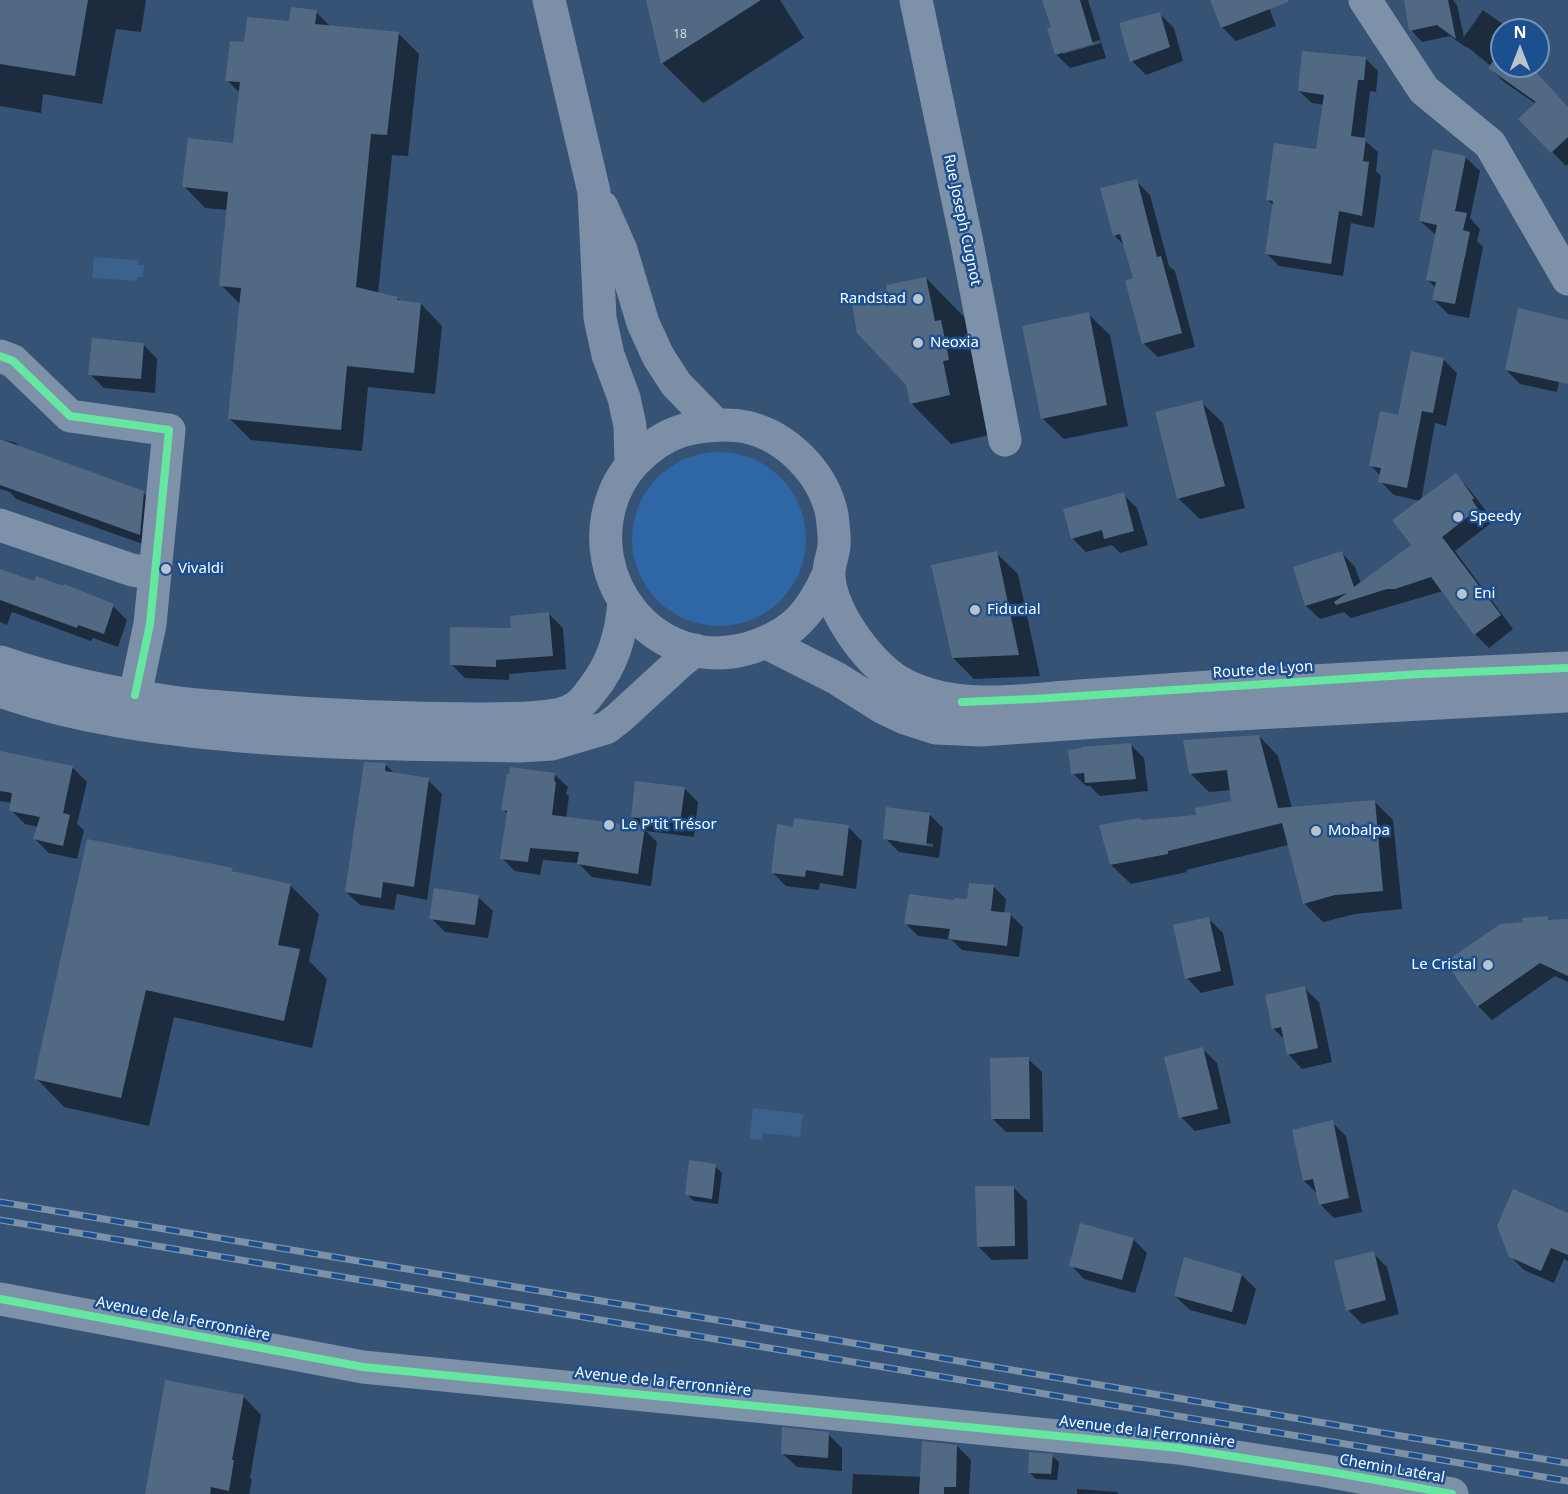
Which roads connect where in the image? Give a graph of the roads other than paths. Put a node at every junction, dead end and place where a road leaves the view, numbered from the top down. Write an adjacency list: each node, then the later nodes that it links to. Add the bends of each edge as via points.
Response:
1 (549, 0): 4 (main road)
2 (916, 0): 8 (street, Rue Joseph Cugnot)
3 (1365, 0): 5 (street, via 1424,90 1491,144)
4 (594, 192): 7 (main road, via 621,250 643,323 658,356 676,384); 9 (main road, via 600,318 630,426)
5 (1568, 279)
6 (0, 356): 11 (street, via 13,361 70,416 169,430)
7 (715, 424): 9 (main road, via 683,429 654,444); 12 (main road, via 747,427 776,439 801,458 820,483 831,513 834,544)
8 (1005, 440)
9 (630, 466): 13 (main road, via 615,491 606,518 605,548 611,576)
10 (0, 525): 11 (street, via 132,570)
11 (155, 574): 19 (street, via 150,624)
12 (828, 575): 14 (main road, via 807,611); 17 (main road, Route de Lyon, via 848,628 879,666 903,685 962,702 1421,674)
13 (624, 603): 15 (main road, via 643,624 668,641); 19 (main road, via 615,652 605,674 572,711 546,716 467,719 323,715)
14 (767, 643): 15 (main road, via 732,652); 17 (main road, Route de Lyon, via 905,718 936,728 981,730)
15 (695, 650): 18 (main road, via 606,728 542,745 332,743 171,730 96,718)
16 (0, 662): 19 (main road, via 30,673)
17 (1567, 676)
18 (0, 691)
19 (135, 695)
20 (0, 1299): 21 (street, Avenue de la Ferronnière, via 363,1367 1179,1448)
21 (1324, 1482): 22 (street, Chemin Latéral)
22 (1452, 1494)

